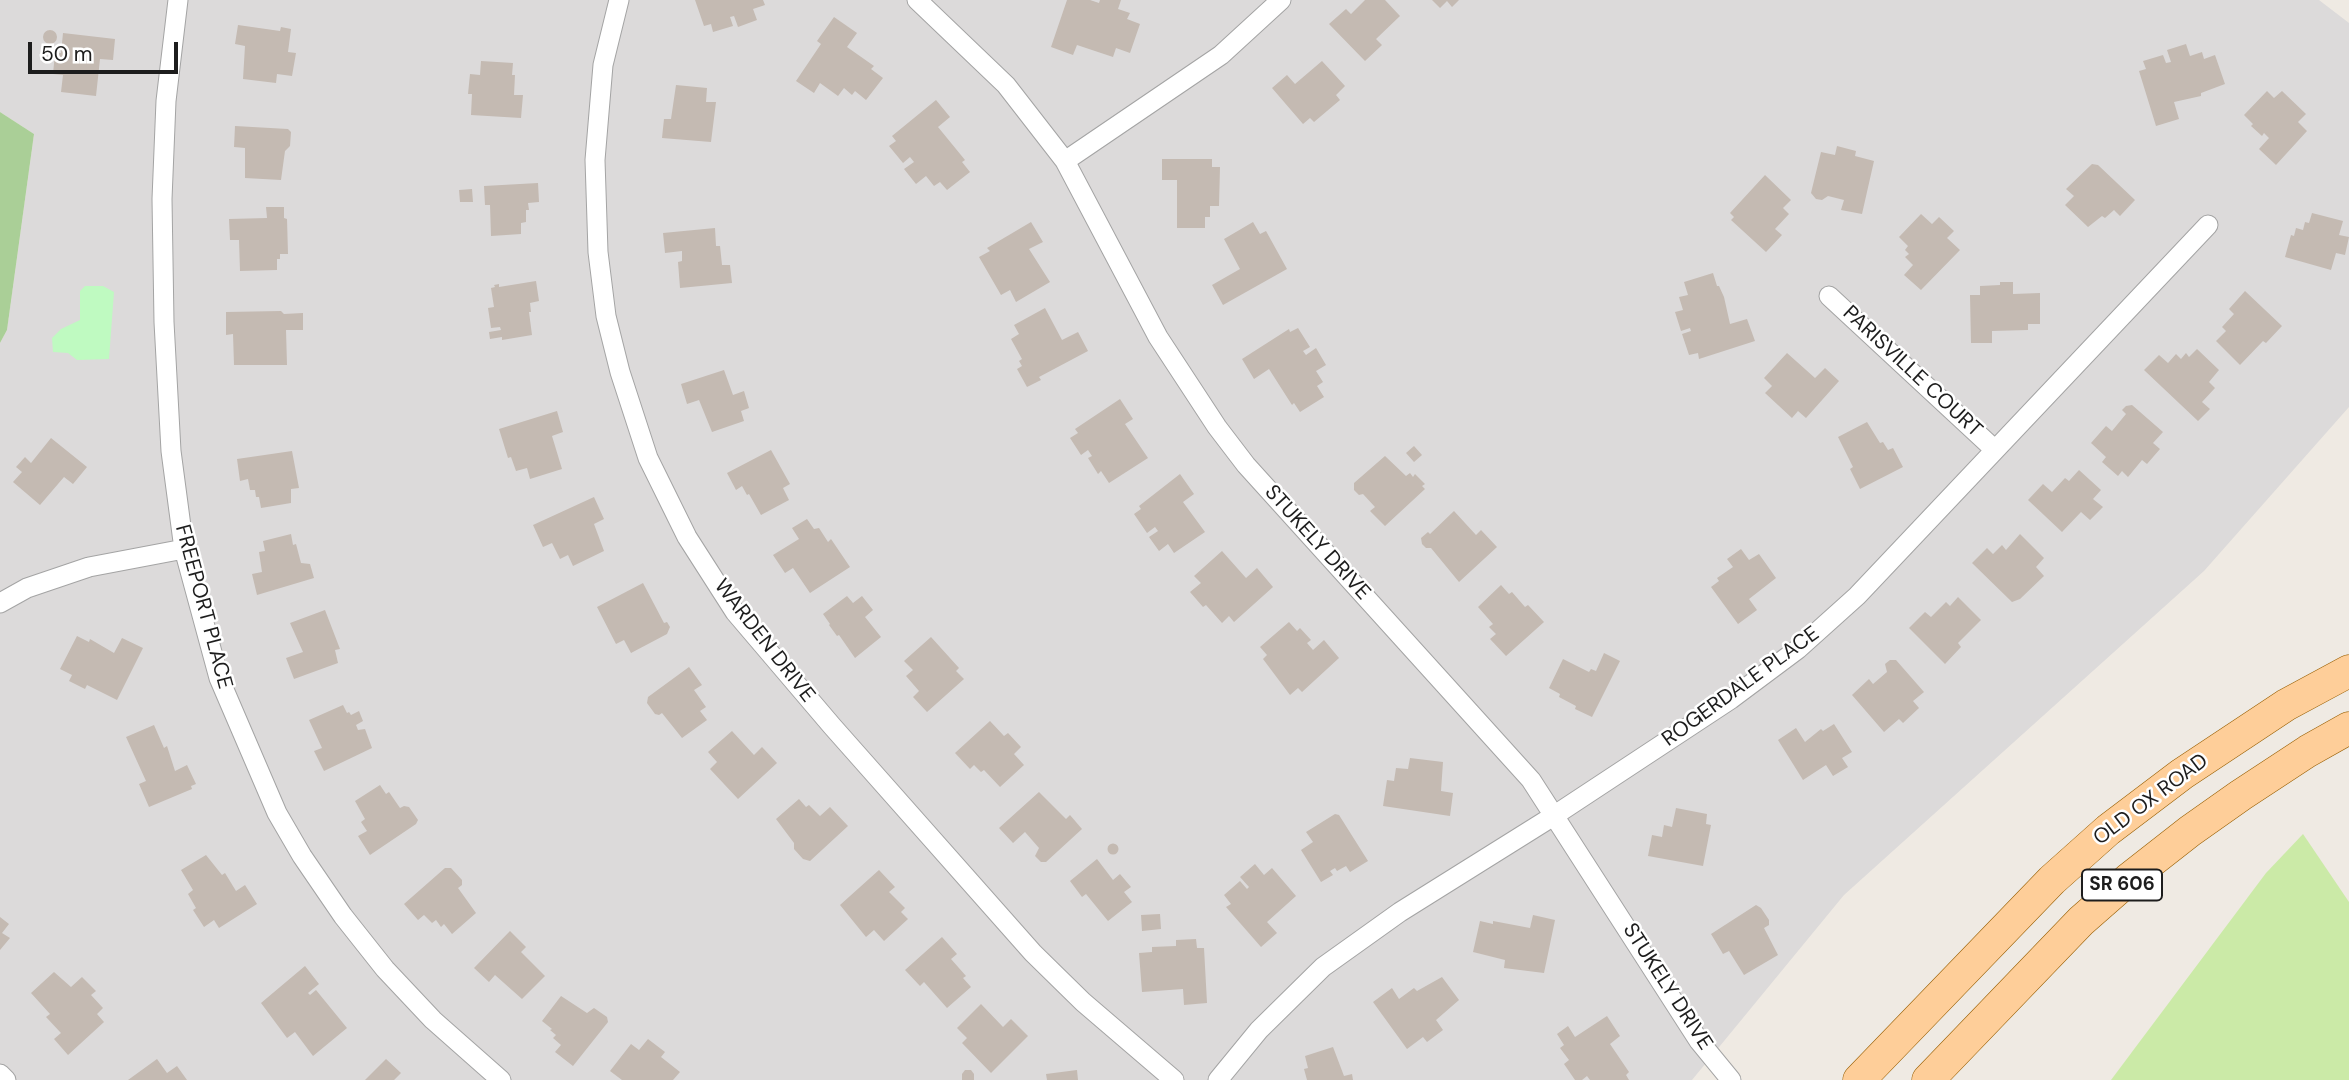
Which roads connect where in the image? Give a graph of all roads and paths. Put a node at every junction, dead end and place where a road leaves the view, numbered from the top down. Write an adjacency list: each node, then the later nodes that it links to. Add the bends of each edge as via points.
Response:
1 (178, 0): 9 (street, FREEPORT PLACE, via 166,101 163,280 171,451)
2 (619, 0): 17 (street, WARDEN DRIVE, via 603,65 596,160 604,303 648,458 687,537 735,612 1032,953)
3 (917, 0): 5 (street, STUKELY DRIVE, via 1006,85)
4 (1282, 0): 5 (street, via 1221,55)
5 (1065, 160): 13 (street, STUKELY DRIVE, via 1158,337 1217,427 1246,465 1531,780)
6 (2208, 225): 8 (street, ROGERDALE PLACE)
7 (1829, 296): 8 (street, PARISVILLE COURT)
8 (1994, 449): 13 (street, ROGERDALE PLACE, via 1857,596 1798,649)
9 (184, 549): 10 (street, via 89,567 27,588); 16 (street, FREEPORT PLACE, via 219,678 261,779 302,856 385,969 433,1020)
10 (0, 603)
11 (2349, 671): 20 (main road, OLD OX ROAD / SR 606, via 2286,705 2108,830 2052,880)
12 (2349, 728): 21 (main road, SR 606, via 2241,795 2130,878 2081,921)
13 (1555, 815): 18 (street, ROGERDALE PLACE, via 1400,912 1323,967 1259,1030); 19 (street, STUKELY DRIVE, via 1699,1041)
14 (0, 1074): 15 (street)
15 (6, 1080)
16 (501, 1080)
17 (1174, 1080)
18 (1218, 1080)
19 (1731, 1080)
20 (1859, 1080)
21 (1928, 1080)

